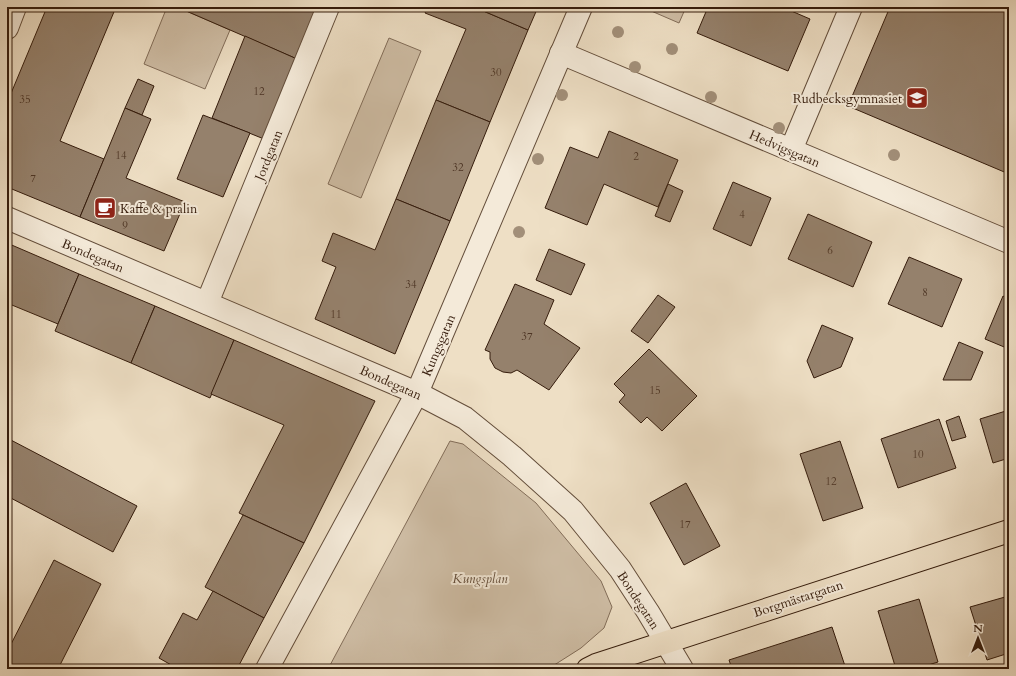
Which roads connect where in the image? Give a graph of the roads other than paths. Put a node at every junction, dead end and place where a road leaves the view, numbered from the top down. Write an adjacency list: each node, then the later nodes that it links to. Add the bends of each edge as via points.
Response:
1 (15, 7): 5 (street)
2 (328, 7): 10 (street, Jordgatan)
3 (581, 7): 6 (street, Kungsgatan)
4 (851, 7): 7 (street)
5 (7, 28)
6 (561, 53): 7 (street, Hedvigsgatan); 11 (street, Kungsgatan)
7 (791, 150): 9 (street, Hedvigsgatan)
8 (7, 218): 10 (street, Bondegatan)
9 (1009, 242)
10 (207, 303): 11 (street, Bondegatan)
11 (417, 393): 13 (street, Bondegatan, via 464,418 512,456 573,511 620,569); 14 (street, Kungsgatan)
12 (1009, 531): 13 (main road, Borgmästargatan)
13 (665, 641): 15 (main road, Borgmästargatan); 16 (street, Bondegatan)
14 (267, 669)
15 (588, 669)
16 (682, 669)

